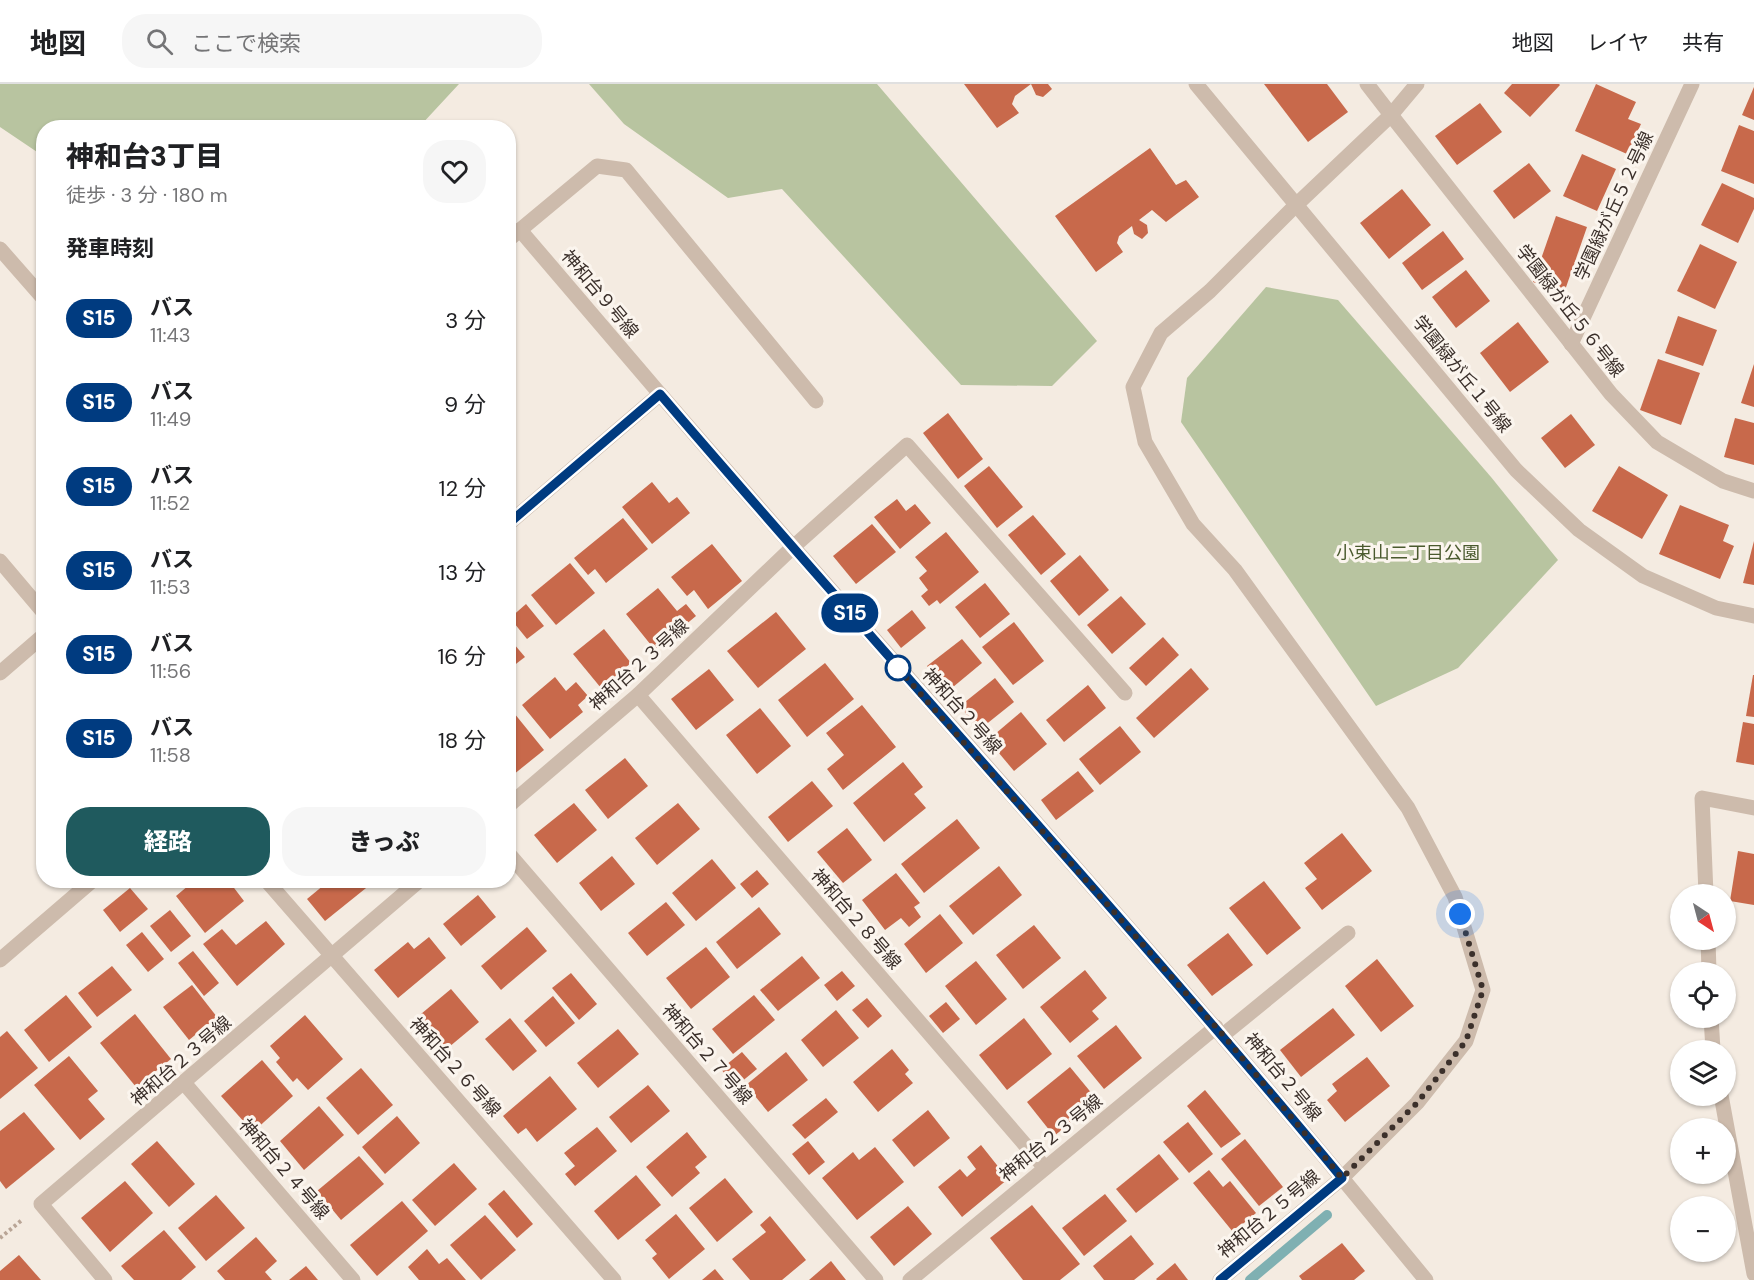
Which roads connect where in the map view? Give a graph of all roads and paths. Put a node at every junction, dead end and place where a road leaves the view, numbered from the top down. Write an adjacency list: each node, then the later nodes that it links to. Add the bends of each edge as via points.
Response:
1 (1196, 84): 6 (street, 学園緑が丘１号線)
2 (1367, 84): 5 (street, 学園緑が丘５６号線)
3 (1417, 84): 5 (street, 神和台２５号線)
4 (1692, 84): 11 (street, 学園緑が丘５２号線)
5 (1391, 115): 6 (street, 神和台２５号線); 11 (street, 学園緑が丘５６号線)
6 (1295, 206): 19 (street, 学園緑が丘１号線, via 1516,470 1579,531 1643,576 1716,608); 38 (street, 神和台２５号線, via 1210,291 1161,333 1133,387 1145,442 1193,524 1235,570 1408,808 1455,897 1483,990 1466,1041 1417,1103)
7 (516, 233): 13 (street, via 597,166 626,170)
8 (516, 237): 12 (street, 神和台９号線)
9 (0, 249): 10 (street)
10 (36, 290)
11 (1571, 344): 14 (street, 学園緑が丘５６号線, via 1657,442 1723,481)
12 (660, 394): 15 (street); 16 (street, 神和台２号線)
13 (816, 401)
14 (1754, 491)
15 (516, 517)
16 (792, 548): 22 (street, 神和台２３号線, via 907,445); 23 (street, 神和台２３号線); 34 (street, 神和台２号線)
17 (0, 561): 18 (street)
18 (36, 604)
19 (1754, 616)
20 (36, 642): 21 (street)
21 (0, 673)
22 (1125, 693)
23 (638, 695): 24 (street, 神和台２３号線); 37 (street, 神和台２８号線)
24 (516, 799)
25 (1754, 808): 27 (street, via 1702,798)
26 (516, 862): 43 (street, 神和台２７号線)
27 (1706, 884)
28 (84, 888): 33 (street)
29 (273, 888): 32 (street, 神和台２６号線)
30 (411, 888): 32 (street, 神和台２３号線)
31 (1348, 933): 34 (street, 神和台２３号線)
32 (330, 956): 35 (street, 神和台２３号線); 42 (street, 神和台２６号線)
33 (0, 960)
34 (1220, 1031): 37 (street, 神和台２３号線); 38 (street, 神和台２号線)
35 (185, 1084): 40 (street, 神和台２３号線, via 41,1204); 41 (street, 神和台２４号線)
36 (1723, 1106): 39 (street)
37 (1045, 1168): 44 (street, 神和台２３号線)
38 (1342, 1178): 45 (street, 神和台２５号線); 46 (street, 神和台２号線)
39 (1754, 1274)
40 (105, 1280)
41 (353, 1280)
42 (614, 1280)
43 (876, 1280)
44 (910, 1280)
45 (1220, 1280)
46 (1426, 1280)

